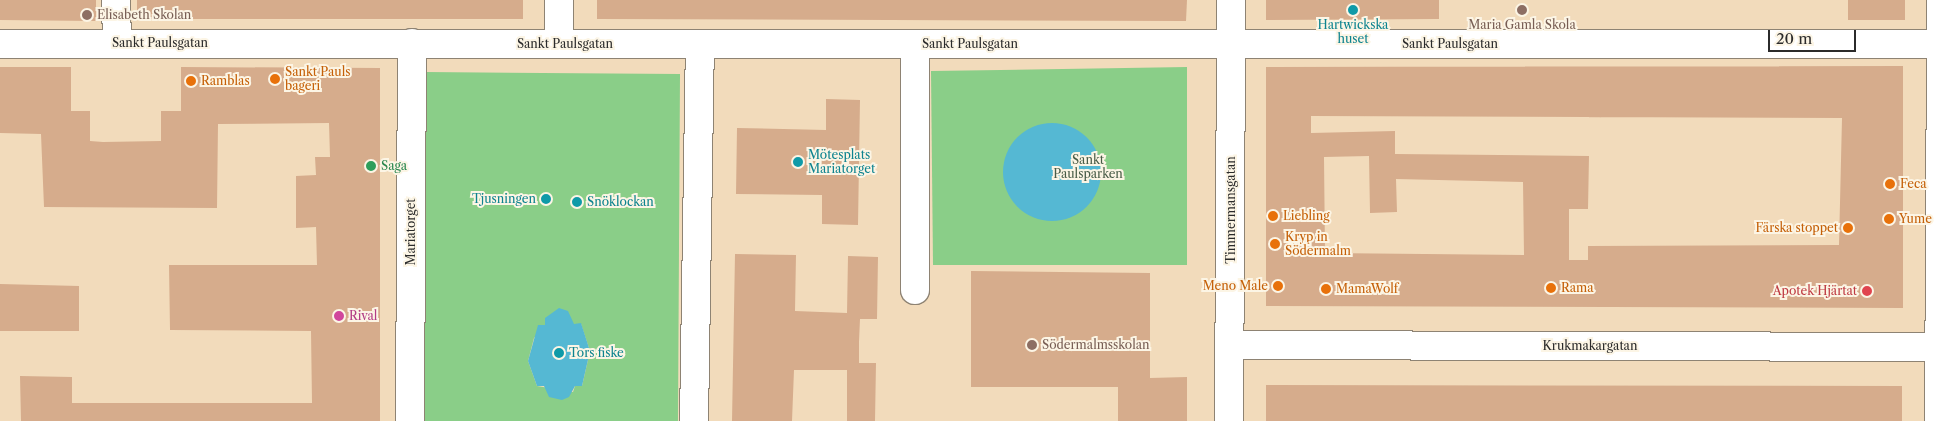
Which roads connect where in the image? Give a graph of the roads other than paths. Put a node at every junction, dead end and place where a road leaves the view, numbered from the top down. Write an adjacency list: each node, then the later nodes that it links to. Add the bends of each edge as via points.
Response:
1 (116, 0): 5 (street)
2 (559, 0): 8 (street)
3 (1231, 0): 11 (street, Timmermansgatan)
4 (1941, 0): 12 (street)
5 (117, 43): 6 (street, Sankt Paulsgatan); 7 (street, Sankt Paulsgatan)
6 (412, 43): 8 (street, Sankt Paulsgatan); 16 (street, Mariatorget)
7 (0, 44)
8 (559, 44): 9 (street, Sankt Paulsgatan)
9 (700, 44): 10 (street, Sankt Paulsgatan); 17 (street)
10 (916, 44): 11 (street, Sankt Paulsgatan); 13 (street)
11 (1232, 44): 12 (street, Sankt Paulsgatan); 14 (street, Timmermansgatan)
12 (1941, 44): 15 (street)
13 (915, 290)
14 (1229, 345): 15 (street, Krukmakargatan); 18 (street, Timmermansgatan)
15 (1945, 348): 19 (street)
16 (410, 421)
17 (694, 421)
18 (1230, 421)
19 (1940, 421)

